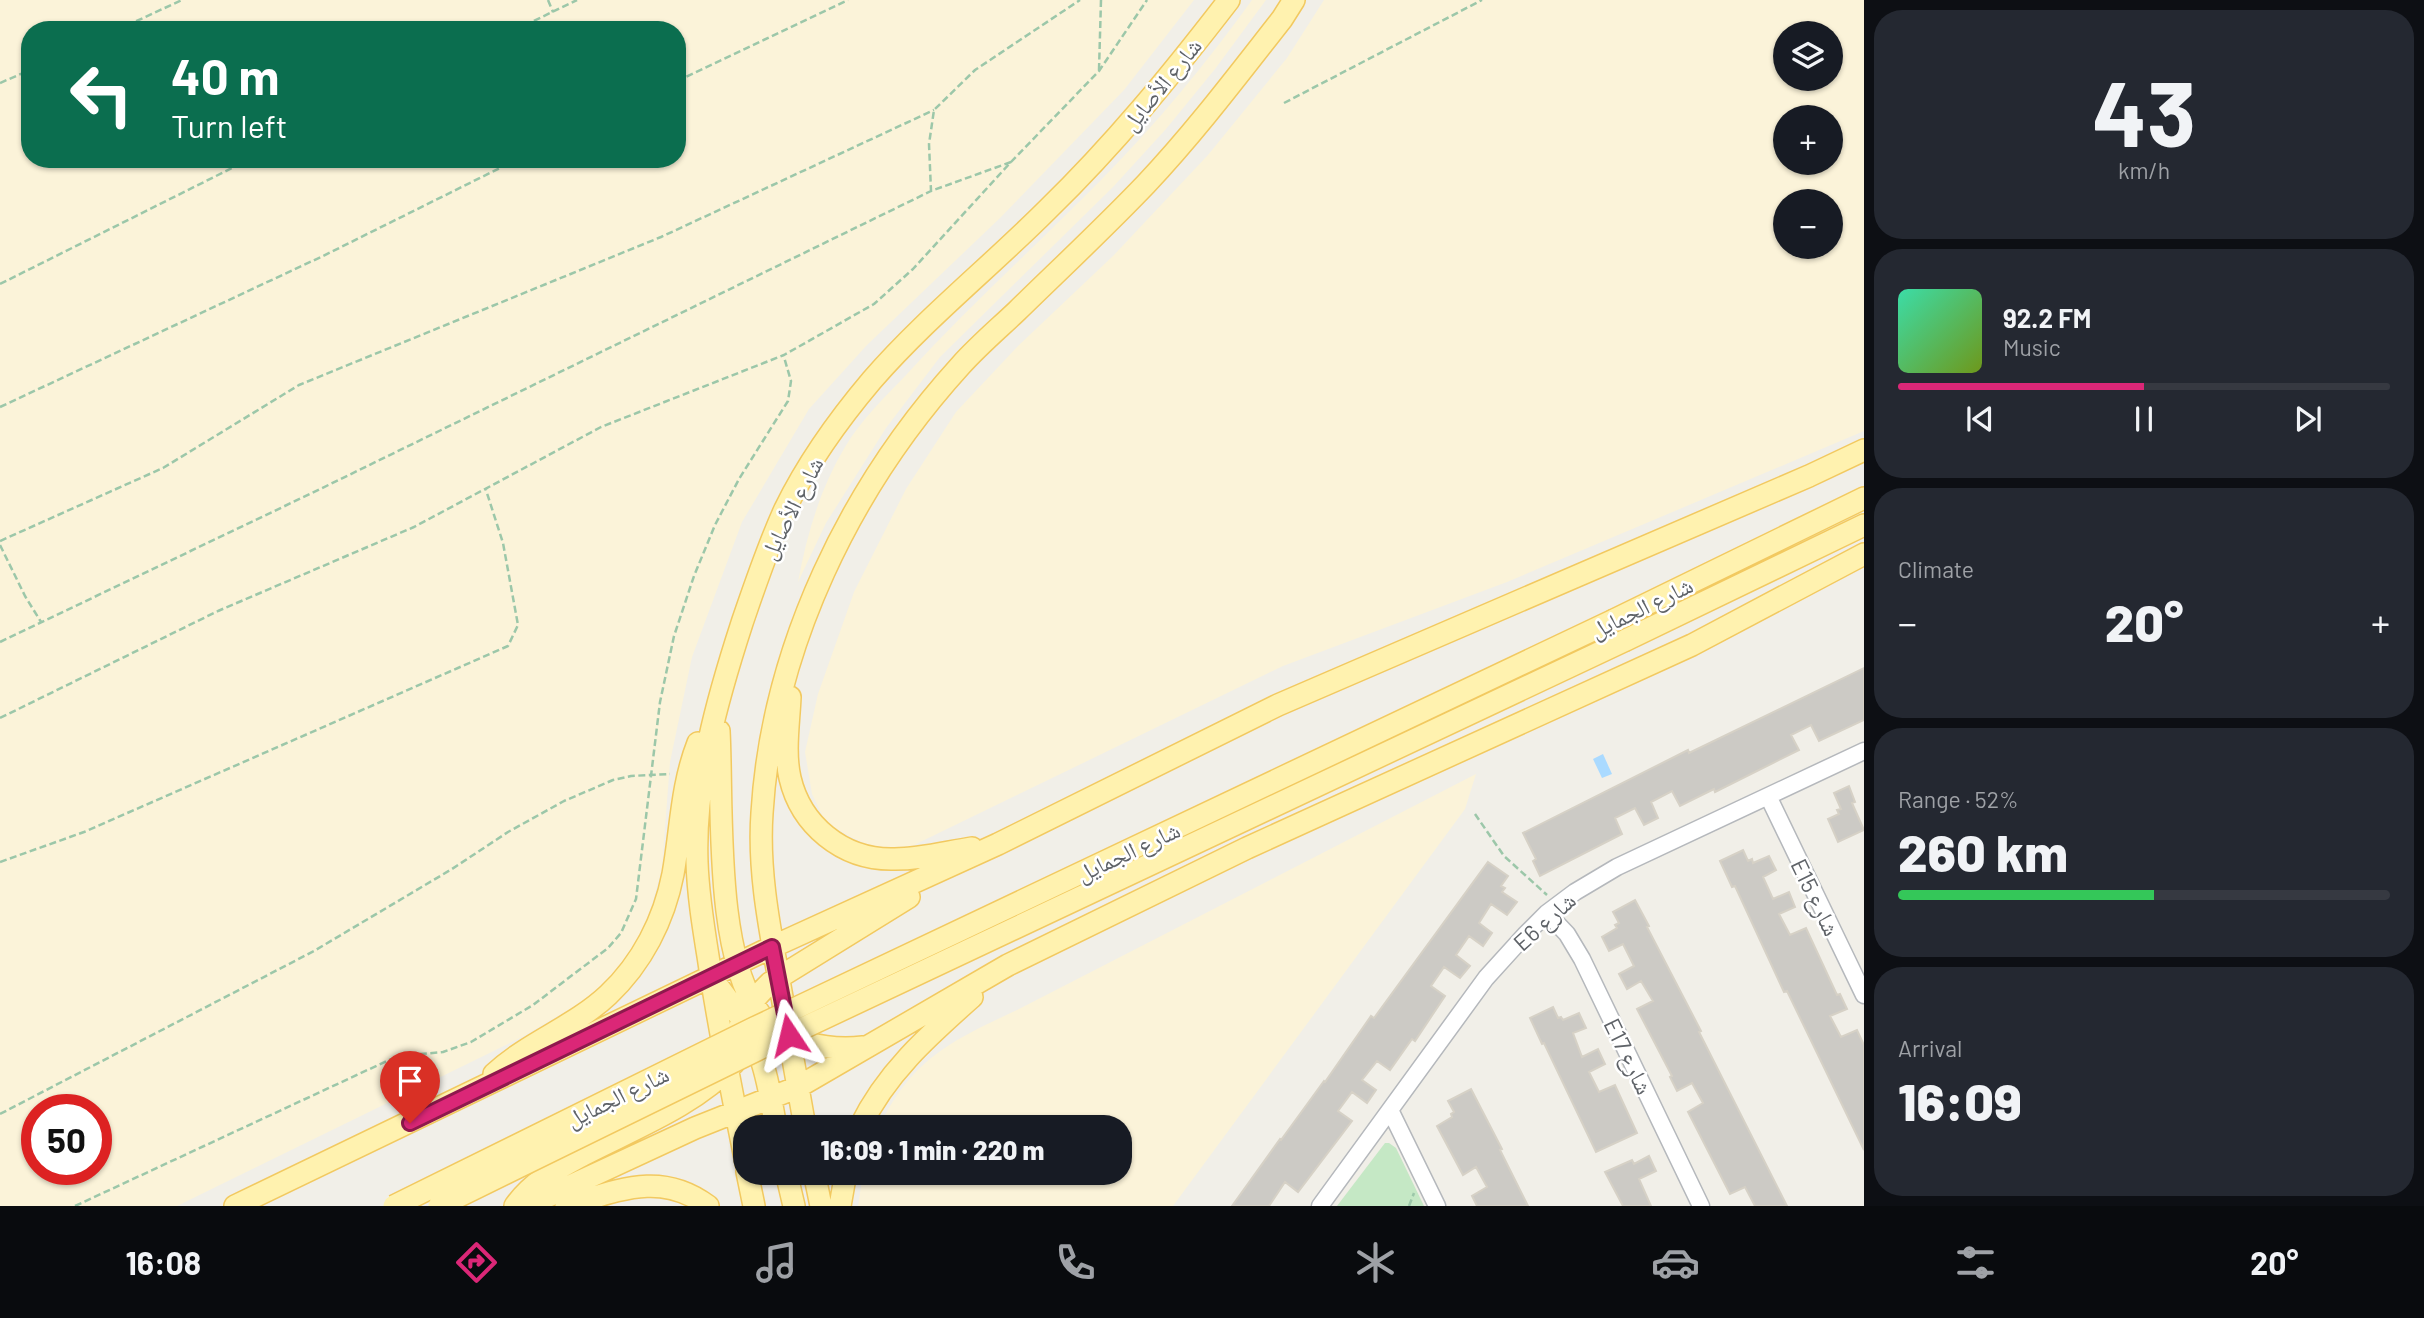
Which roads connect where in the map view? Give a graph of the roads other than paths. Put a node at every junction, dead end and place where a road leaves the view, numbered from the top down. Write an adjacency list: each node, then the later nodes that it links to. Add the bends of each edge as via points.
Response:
1 (1228, 0): 8 (main road, شارع الأصايل, via 1107,150 921,330 872,381 824,443 786,508 766,554)
2 (1294, 0): 7 (main road, via 1199,126 1144,186 962,363 920,412 872,482 827,564)
3 (1864, 450): 11 (main road, via 1278,705)
4 (1864, 498): 38 (main road, شارع الجمايل, bridge, via 754,1028)
5 (1864, 525): 39 (main road, شارع الجمايل, bridge, via 763,1046)
6 (1864, 554): 15 (main road, via 1692,645 1247,848)
7 (793, 652): 11 (main road, via 789,776 811,823 830,840 871,858 893,860); 13 (main road, via 768,747 761,816)
8 (718, 704): 14 (main road, via 724,876); 16 (main road, شارع الأصايل, via 704,764 696,860); 23 (main road, via 688,774 668,894 647,947 598,1004 504,1064)
9 (1864, 751): 10 (street, E6 شارع)
10 (1769, 798): 12 (street, E6 شارع, via 1618,867); 18 (street, E15 شارع)
11 (998, 844): 13 (main road); 17 (main road)
12 (1552, 909): 27 (street, E6 شارع, via 1486,978); 49 (street, E17 شارع, via 1582,958)
13 (772, 947): 14 (main road); 17 (main road)
14 (738, 964): 16 (main road); 19 (main road)
15 (1008, 965): 21 (main road); 31 (main road, via 897,1067)
16 (711, 977): 19 (main road); 22 (main road, شارع الأصايل); 23 (main road)
17 (774, 980): 19 (main road); 20 (main road)
18 (1864, 995)
19 (752, 1018): 20 (main road); 22 (main road); 25 (main road)
20 (789, 1035): 21 (main road, via 828,1048); 24 (main road)
21 (869, 1046): 24 (main road)
22 (731, 1067): 26 (main road); 40 (main road, via 692,1098 536,1182)
23 (485, 1087): 37 (main road)
24 (798, 1087): 25 (main road); 30 (main road)
25 (771, 1098): 26 (main road); 29 (main road)
26 (737, 1112): 28 (main road); 41 (main road)
27 (1391, 1112): 47 (street, E6 شارع); 48 (street)
28 (738, 1115)
29 (774, 1115)
30 (803, 1115)
31 (866, 1115)
32 (750, 1185): 43 (main road)
33 (789, 1185): 44 (main road)
34 (817, 1185): 45 (main road)
35 (844, 1185): 46 (main road)
36 (575, 1205): 42 (main road, via 631,1187 657,1185 682,1191)
37 (235, 1206)
38 (394, 1206)
39 (439, 1206)
40 (515, 1206)
41 (527, 1206)
42 (708, 1206)
43 (754, 1206)
44 (794, 1206)
45 (821, 1206)
46 (840, 1206)
47 (1320, 1206)
48 (1437, 1206)
49 (1701, 1206)

